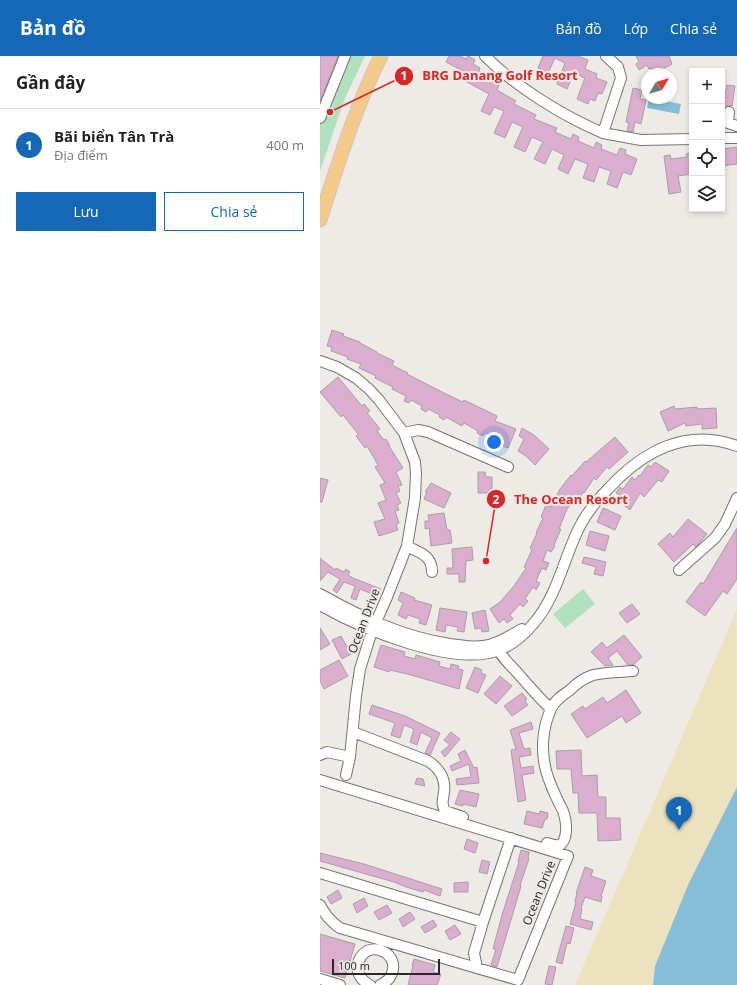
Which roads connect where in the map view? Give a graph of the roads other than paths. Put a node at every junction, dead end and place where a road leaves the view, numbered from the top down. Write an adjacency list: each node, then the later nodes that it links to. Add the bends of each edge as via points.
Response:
1 (345, 56): 6 (street)
2 (381, 56): 12 (main road, via 356,110)
3 (485, 56): 8 (street, via 539,98 566,115)
4 (606, 56): 8 (street, via 618,67 621,78)
5 (729, 112): 7 (street, via 728,123)
6 (320, 118)
7 (737, 126)
8 (604, 133): 11 (street, via 641,140)
9 (725, 138): 10 (street)
10 (737, 138)
11 (689, 139)
12 (320, 220)
13 (320, 360): 14 (street, Ocean Drive, via 346,372 366,386)
14 (404, 433): 16 (street, via 418,430 428,432); 18 (street, Ocean Drive, via 413,455 416,473 415,498)
15 (737, 446): 24 (street, via 712,440 682,441 651,452 615,480 589,509 570,548 556,587 535,623 522,636)
16 (508, 467)
17 (737, 498): 19 (street, via 725,524 715,538)
18 (407, 546): 20 (street, via 428,558); 23 (street, Ocean Drive)
19 (679, 570)
20 (432, 572)
21 (320, 594): 23 (street)
22 (320, 606): 23 (street)
23 (374, 627): 24 (street, via 417,646 460,654 483,654); 27 (street, Ocean Drive, via 359,675)
24 (497, 647): 26 (street, via 539,698)
25 (633, 671): 26 (street, Ocean Drive, via 592,676 560,697)
26 (551, 708): 32 (street, Ocean Drive, via 542,748 545,768 564,813 564,841 559,846)
27 (353, 732): 29 (street, Ocean Drive); 32 (street, via 432,763 444,782 442,801 445,811 484,823)
28 (320, 755): 29 (street, via 327,752)
29 (350, 758): 30 (street, Ocean Drive)
30 (346, 775)
31 (320, 780): 32 (street, Ocean Drive)
32 (512, 836): 35 (street); 37 (street, Ocean Drive, via 568,856 518,980)
33 (320, 873): 35 (street)
34 (320, 905): 36 (street, Ocean Drive, via 332,923 340,928)
35 (483, 922): 37 (street, via 474,953)
36 (401, 946): 37 (street, Ocean Drive); 38 (street)
37 (477, 968)
38 (393, 972): 41 (street, via 392,960 388,955 377,949 366,952 358,961 357,967 360,978); 42 (street, via 386,982); 43 (street)
39 (320, 979): 40 (street)
40 (340, 985)
41 (370, 985)
42 (380, 985)
43 (389, 985)

